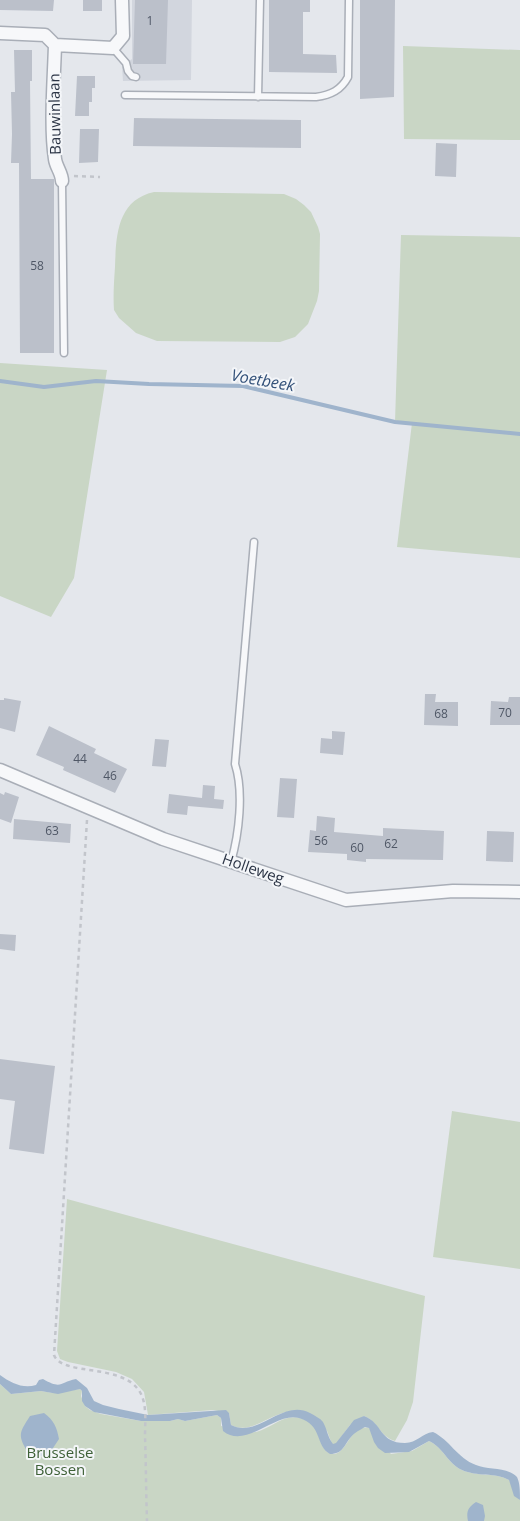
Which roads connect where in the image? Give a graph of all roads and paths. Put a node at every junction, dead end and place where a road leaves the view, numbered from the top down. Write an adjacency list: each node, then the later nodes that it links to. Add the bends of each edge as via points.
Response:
1 (122, 0): 6 (street, via 123,36)
2 (260, 0): 9 (lane)
3 (349, 0): 9 (lane, via 348,77 344,84 326,96)
4 (0, 34): 5 (street, via 45,35)
5 (55, 45): 6 (street); 11 (street, Bauwinlaan, via 53,124 55,161)
6 (113, 48): 7 (lane, via 132,76)
7 (136, 76)
8 (125, 95): 9 (lane)
9 (258, 97)
10 (100, 177): 11 (path)
11 (62, 178): 12 (lane)
12 (64, 353)
13 (254, 542): 16 (lane, via 235,764 240,791 236,847)
14 (0, 770): 15 (street, Holleweg)
15 (87, 808): 16 (street, Holleweg); 18 (path, via 54,1355 67,1366 127,1380 140,1392 145,1410)
16 (231, 862): 17 (street, Holleweg, via 346,900 453,891)
17 (520, 892)
18 (147, 1521)

